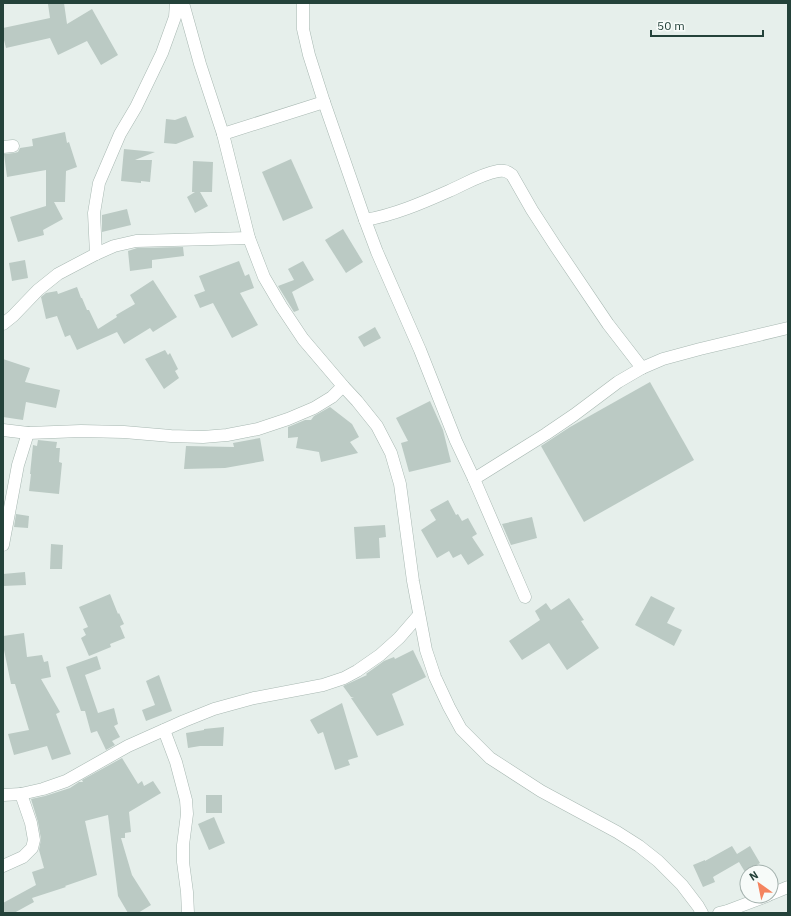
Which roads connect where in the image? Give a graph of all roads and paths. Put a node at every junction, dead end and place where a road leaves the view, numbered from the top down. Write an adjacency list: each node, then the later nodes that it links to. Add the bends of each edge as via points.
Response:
1 (176, 3): 8 (street, via 162,53 120,134 99,183 94,213)
2 (183, 3): 5 (street)
3 (303, 3): 4 (street, via 303,29 308,55)
4 (324, 102): 5 (street); 6 (street)
5 (223, 134): 7 (street)
6 (365, 220): 11 (street, via 406,209 491,173 507,171 608,324); 15 (street)
7 (249, 238): 8 (street, via 136,241 114,246); 12 (street, via 264,277 280,306 303,339)
8 (96, 254): 9 (street, via 58,274)
9 (3, 324)
10 (788, 328): 11 (street, via 670,357)
11 (642, 368): 15 (street, via 618,382 546,434)
12 (343, 386): 14 (street, via 332,397 288,420 227,435 195,437 81,431); 18 (street, via 377,426 391,453 400,484 412,581)
13 (3, 430): 14 (street)
14 (28, 434): 16 (street, via 18,465)
15 (474, 479): 17 (street)
16 (3, 545)
17 (525, 597)
18 (419, 615): 19 (street, via 380,655 344,678 214,709); 25 (street, via 435,677 449,707 466,734 496,762 541,791 639,846 682,885)
19 (164, 730): 20 (street, via 128,746 66,781); 24 (street, via 186,800 183,862)
20 (21, 794): 21 (street); 22 (street, via 34,840 32,848 23,856)
21 (3, 795)
22 (3, 866)
23 (746, 904): 26 (street)
24 (188, 913)
25 (702, 913)
26 (719, 913)

